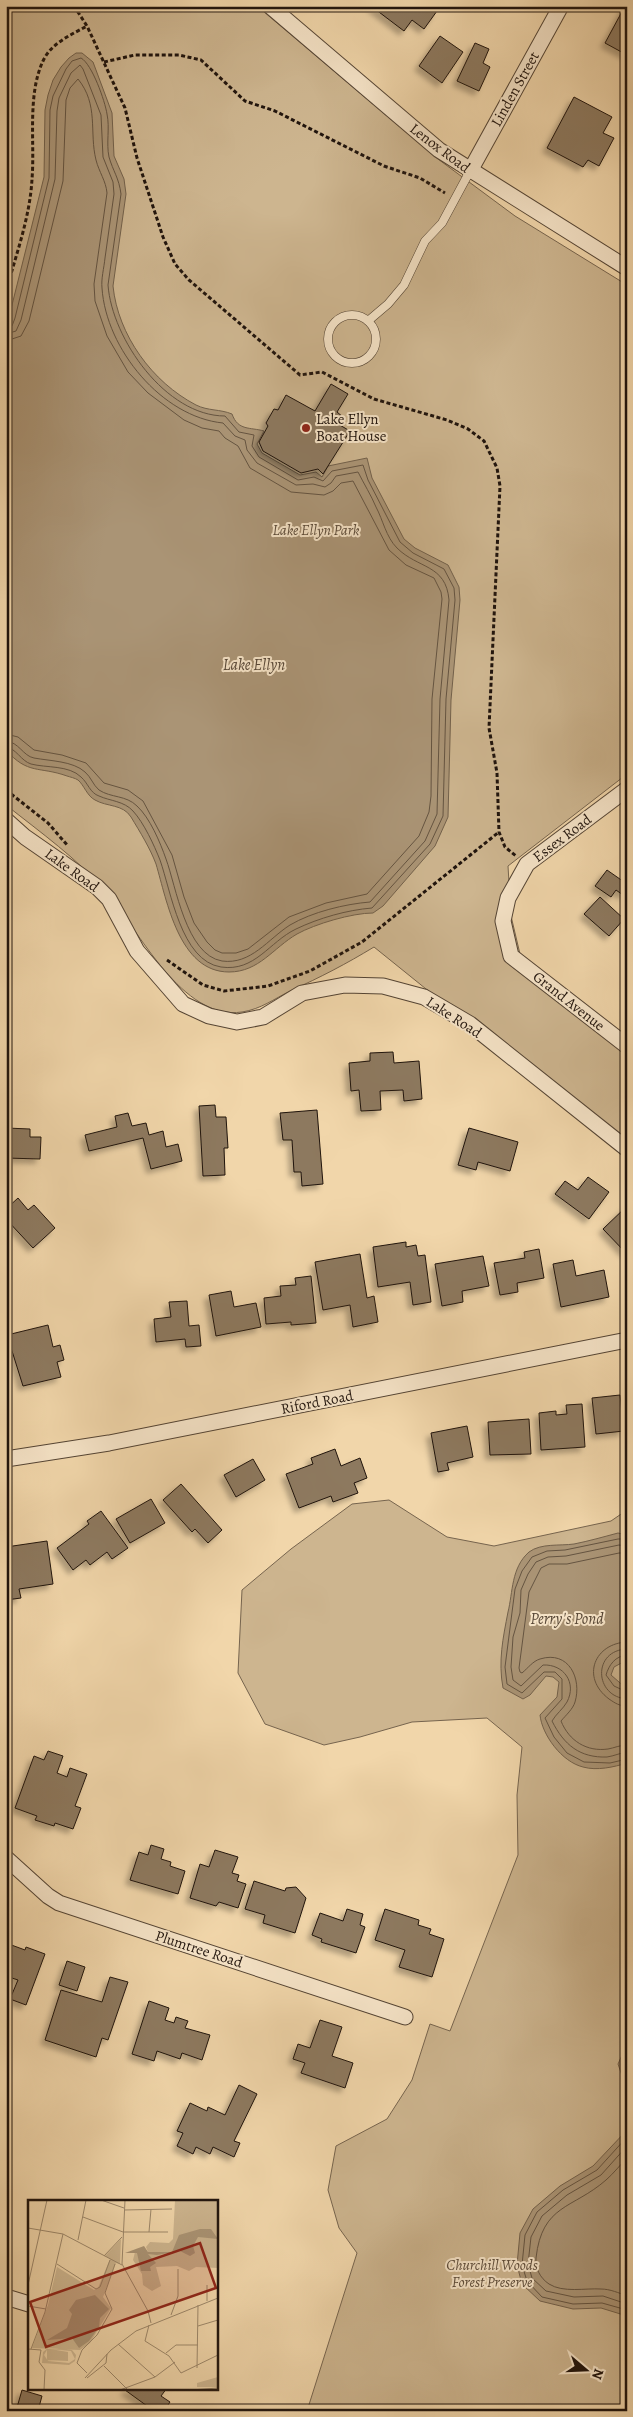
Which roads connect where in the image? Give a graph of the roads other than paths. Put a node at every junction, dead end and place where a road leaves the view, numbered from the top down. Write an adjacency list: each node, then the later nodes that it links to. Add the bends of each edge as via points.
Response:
1 (270, 6): 3 (street, Lenox Road, via 439,150)
2 (561, 6): 3 (street, Linden Street)
3 (470, 171): 4 (street, Lenox Road); 5 (lane, via 442,223 425,241 404,285)
4 (627, 268)
5 (368, 321): 5 (lane, via 344,316 332,326 328,342 336,356 356,362 369,355 375,341)
6 (627, 789): 8 (street, Essex Road, via 527,864 508,898 503,921)
7 (6, 820): 10 (street, Lake Road, via 109,899 137,951 183,1004 209,1016 237,1022 263,1017 302,993 345,985 383,986 424,997 470,1024)
8 (511, 956): 9 (street, Grand Avenue)
9 (627, 1046)
10 (627, 1149)
11 (627, 1340): 12 (street, Riford Road, via 119,1441)
12 (6, 1459)
13 (6, 1858): 14 (street, Plumtree Road, via 59,1903)
14 (405, 2017)
15 (6, 2297): 16 (street)
16 (28, 2304)

